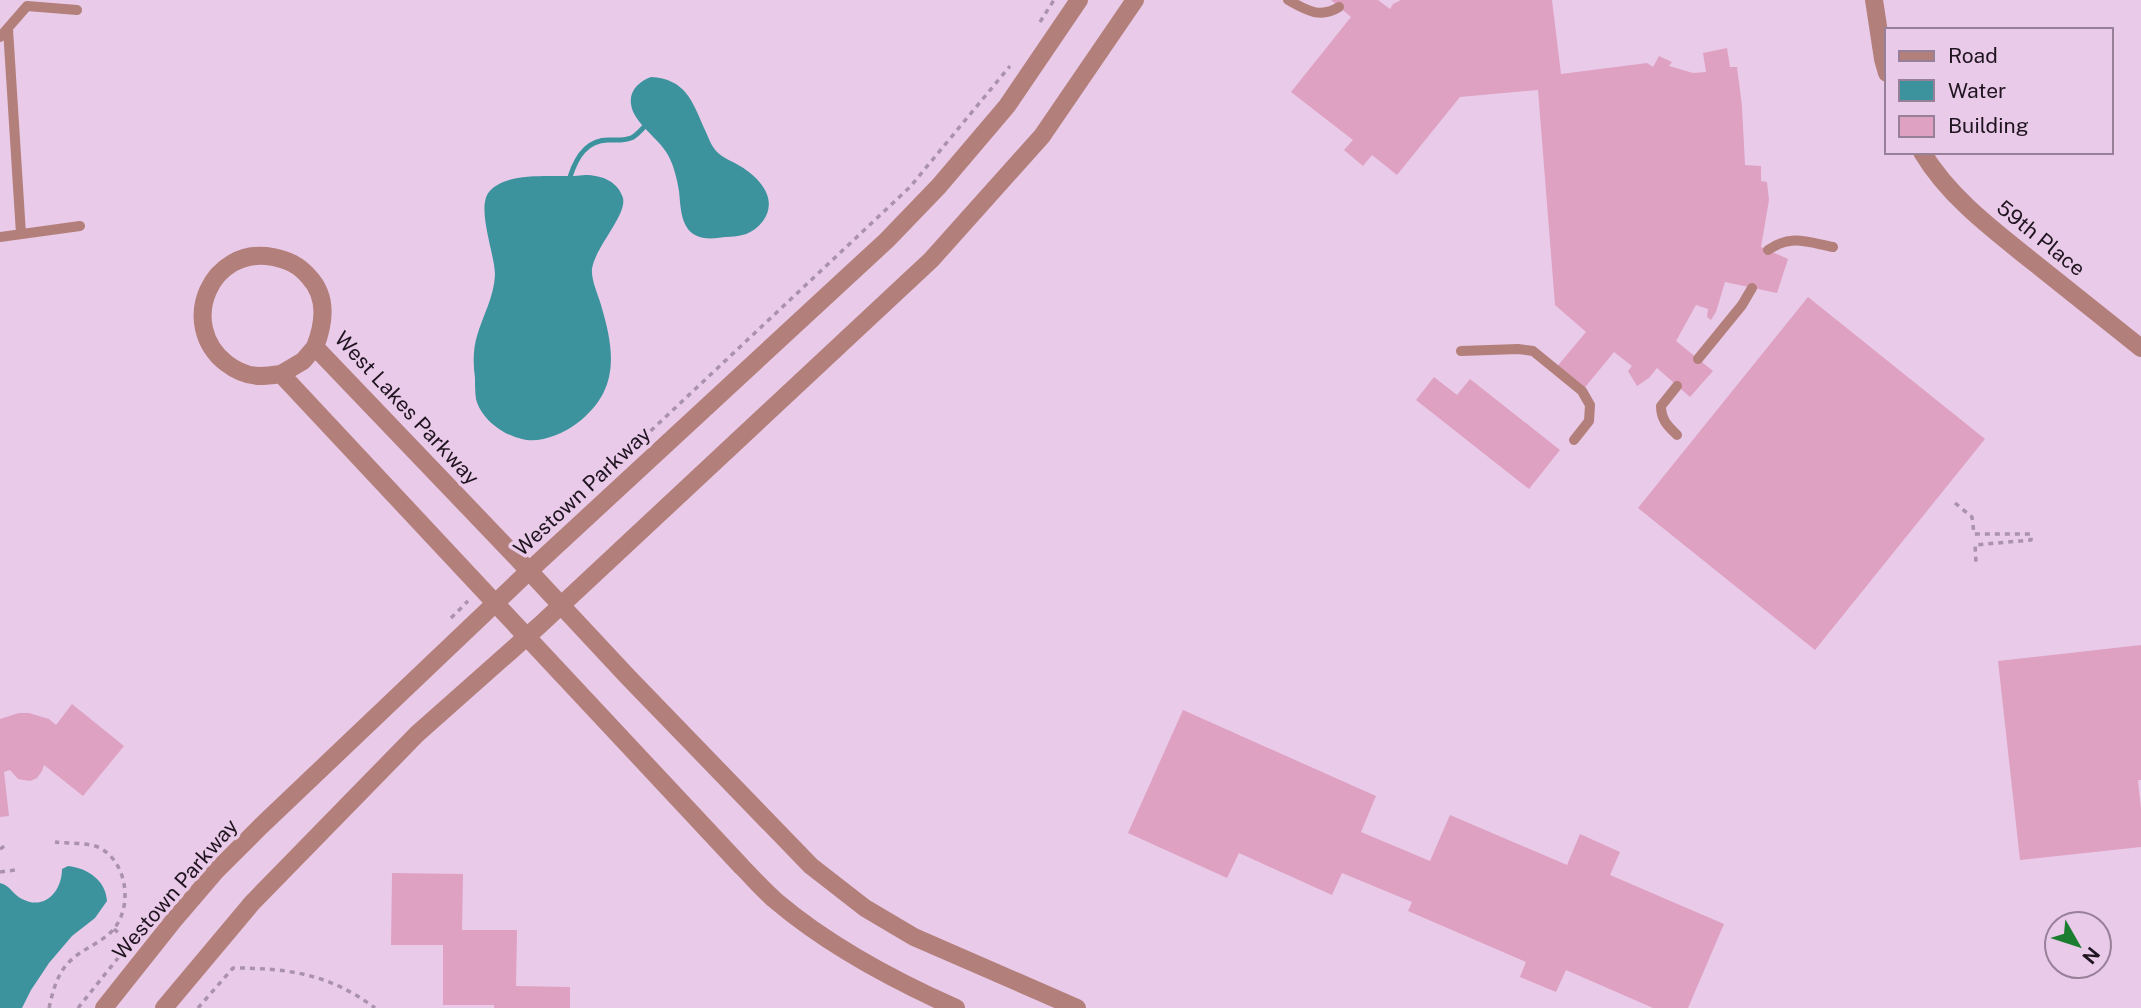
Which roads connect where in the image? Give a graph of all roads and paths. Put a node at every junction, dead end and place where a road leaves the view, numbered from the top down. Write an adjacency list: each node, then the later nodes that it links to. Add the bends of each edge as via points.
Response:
1 (1054, 0): 8 (path)
2 (1079, 0): 33 (street, Westown Parkway, via 1007,106 887,240)
3 (1135, 0): 35 (street, via 1042,136 930,260)
4 (1288, 0): 6 (lane, via 1311,13 1330,13)
5 (1874, 0): 12 (street)
6 (1339, 7)
7 (76, 10): 9 (lane, via 27,6)
8 (1039, 23)
9 (8, 29): 10 (lane); 15 (lane)
10 (0, 37)
11 (1017, 58): 28 (path, via 910,187)
12 (1885, 66)
13 (1923, 154): 21 (street, 59th Place, via 1946,185 1986,224)
14 (80, 226): 15 (lane)
15 (21, 234): 16 (lane)
16 (0, 237)
17 (1833, 247): 18 (lane, via 1792,239)
18 (1768, 250)
19 (1752, 288): 23 (lane)
20 (315, 347): 24 (street, via 303,361); 24 (street, West Lakes Parkway, via 324,312 312,280 301,269 288,260 260,255 229,265 204,298 202,324 207,341 215,355 236,371 258,377); 33 (street, West Lakes Parkway)
21 (2141, 348)
22 (1461, 351): 27 (lane, via 1532,351 1582,391 1590,405 1589,421)
23 (1698, 359)
24 (281, 374): 34 (street)
25 (1677, 386): 26 (lane, via 1661,406 1666,425)
26 (1677, 435)
27 (1574, 440)
28 (606, 472)
29 (1955, 503): 30 (path, via 1972,517)
30 (1974, 534): 31 (path); 31 (path, via 2031,534 2031,540)
31 (1975, 545): 32 (path)
32 (1976, 562)
33 (529, 571): 34 (street, Westown Parkway); 35 (street, West Lakes Parkway)
34 (496, 604): 36 (street); 45 (street, Westown Parkway, via 225,862)
35 (561, 606): 36 (street); 50 (street, West Lakes Parkway, via 777,832 854,900 914,937)
36 (527, 637): 46 (street, via 407,744 253,903); 49 (street, via 776,901 869,965)
37 (55, 842): 42 (path, via 99,848 117,866 123,878 125,907)
38 (6, 845): 39 (path)
39 (0, 849)
40 (15, 870): 41 (path)
41 (0, 872)
42 (114, 929): 43 (path); 44 (path, via 66,965)
43 (130, 943)
44 (49, 1008)
45 (104, 1008)
46 (164, 1008)
47 (198, 1008): 48 (path, via 233,968 277,968 320,979)
48 (375, 1008)
49 (956, 1008)
50 (1077, 1008)

